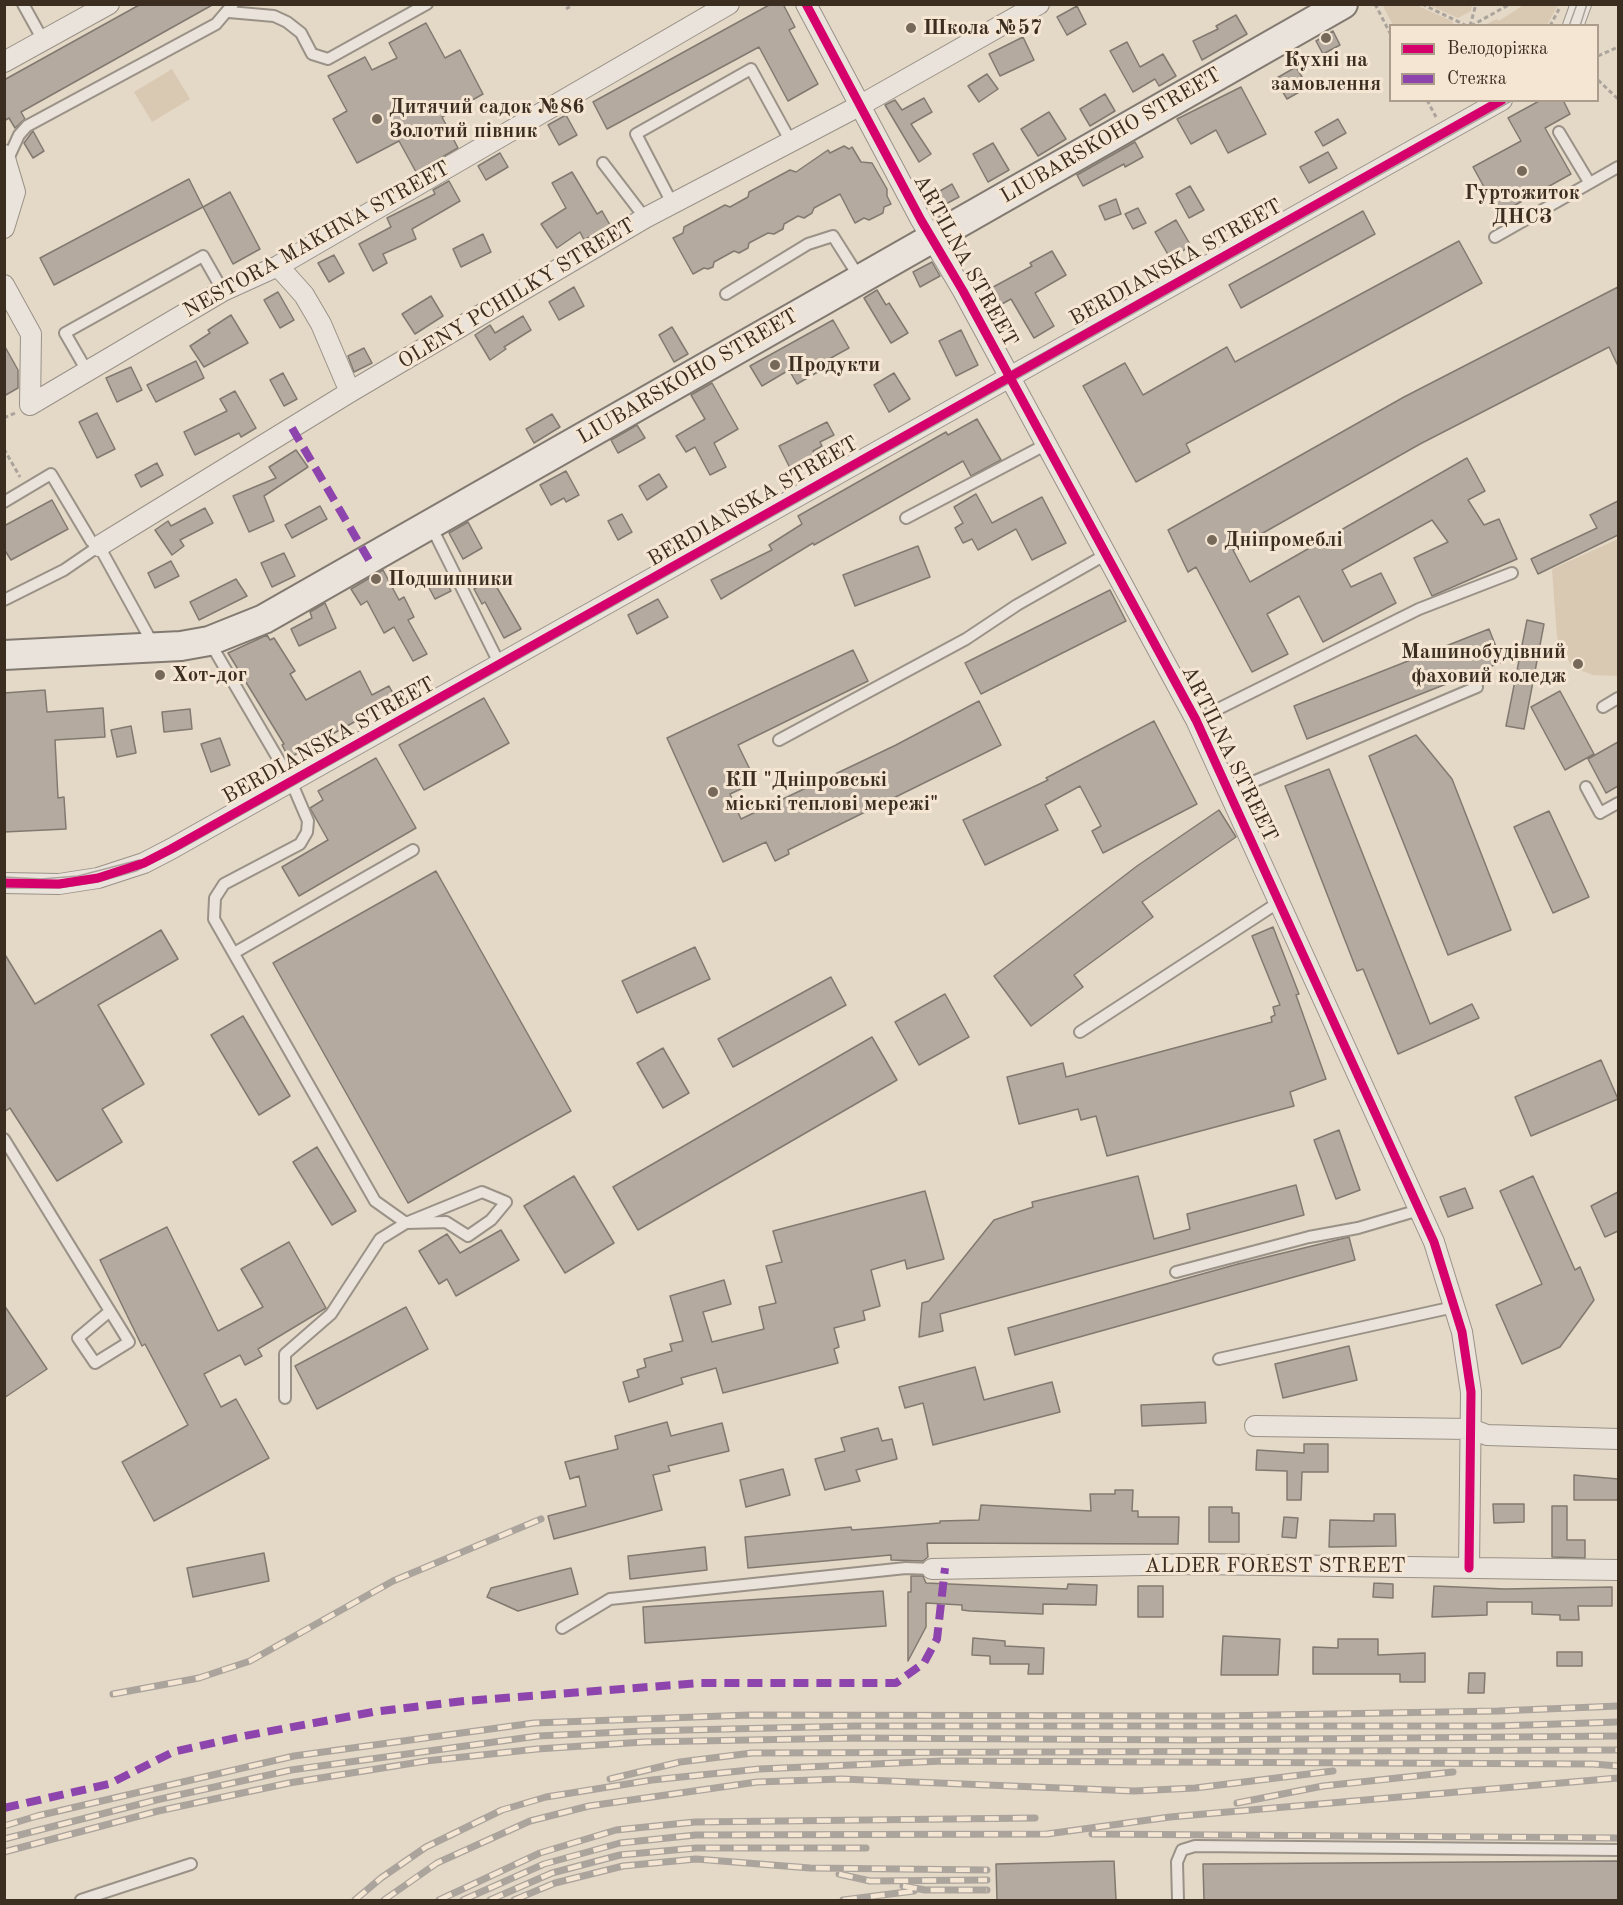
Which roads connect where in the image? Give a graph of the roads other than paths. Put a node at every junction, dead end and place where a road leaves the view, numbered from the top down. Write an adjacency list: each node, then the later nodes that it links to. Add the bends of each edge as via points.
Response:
1 (23, 4): 11 (lane)
2 (110, 4): 11 (street)
3 (427, 4): 9 (lane, via 328,59 312,54 301,33 287,22)
4 (729, 4): 26 (street, NESTORA MAKHNA STREET)
5 (806, 4): 14 (street, ARTILNA STREET)
6 (1039, 4): 14 (street, OLENY PCHILKY STREET)
7 (1343, 4): 25 (main road, LIUBARSKOHO STREET)
8 (1581, 4): 10 (street)
9 (231, 8): 17 (lane, via 216,24 27,126)
10 (1575, 24)
11 (44, 42): 12 (street)
12 (4, 63)
13 (1498, 102): 32 (street, BERDIANSKA STREET)
14 (859, 106): 16 (street, OLENY PCHILKY STREET); 25 (street, ARTILNA STREET)
15 (1559, 132): 20 (lane)
16 (791, 142): 21 (street, OLENY PCHILKY STREET); 21 (lane, via 751,69 636,134)
17 (5, 161): 23 (street, via 15,192)
18 (603, 163): 22 (lane)
19 (1618, 167): 20 (lane)
20 (1589, 183): 24 (lane)
21 (672, 203): 22 (street, OLENY PCHILKY STREET)
22 (645, 218): 33 (street, OLENY PCHILKY STREET)
23 (4, 228)
24 (1495, 237)
25 (932, 239): 27 (main road, LIUBARSKOHO STREET); 32 (street, ARTILNA STREET)
26 (278, 266): 29 (street, NESTORA MAKHNA STREET); 33 (street, via 304,295 321,324)
27 (860, 278): 30 (lane, via 833,236 808,244); 37 (main road, LIUBARSKOHO STREET)
28 (4, 285): 31 (street, NESTORA MAKHNA STREET, via 31,334 30,405)
29 (223, 291): 31 (street, NESTORA MAKHNA STREET); 31 (lane, via 203,256 65,333)
30 (726, 294)
31 (87, 371)
32 (1009, 377): 34 (street, ARTILNA STREET); 45 (street, BERDIANSKA STREET)
33 (350, 392): 38 (street, OLENY PCHILKY STREET)
34 (1045, 445): 36 (lane); 39 (street, ARTILNA STREET)
35 (4, 502): 38 (lane, via 51,474 91,541)
36 (906, 518)
37 (431, 525): 42 (main road, LIUBARSKOHO STREET, via 264,619); 45 (lane)
38 (99, 546): 41 (lane, OLENY PCHILKY STREET, via 64,570); 43 (lane)
39 (1105, 555): 49 (street, ARTILNA STREET); 50 (lane, via 966,639)
40 (1512, 573): 49 (lane, via 1419,609)
41 (4, 600)
42 (209, 641): 43 (main road, LIUBARSKOHO STREET); 51 (lane)
43 (156, 649): 44 (main road, LIUBARSKOHO STREET)
44 (4, 655)
45 (500, 665): 51 (street, BERDIANSKA STREET)
46 (1477, 687): 53 (lane)
47 (1618, 698): 48 (lane)
48 (1603, 707)
49 (1196, 720): 53 (street, ARTILNA STREET)
50 (779, 741)
51 (291, 782): 56 (street, BERDIANSKA STREET, via 129,869 59,884); 58 (lane, via 308,821 300,844 224,884 215,898 214,919)
52 (1586, 787): 54 (lane, via 1600,813)
53 (1229, 792): 57 (street, ARTILNA STREET)
54 (1618, 803)
55 (413, 850): 58 (lane)
56 (4, 883)
57 (1279, 902): 59 (lane); 61 (street, ARTILNA STREET)
58 (234, 953): 62 (lane, via 375,1201)
59 (1080, 1032)
60 (4, 1139): 65 (lane)
61 (1419, 1210): 63 (lane); 64 (street, ARTILNA STREET, via 1434,1242)
62 (406, 1223): 62 (lane, via 482,1192 506,1202 491,1220 468,1236 446,1222); 67 (lane, via 380,1239 331,1314 285,1354)
63 (1176, 1272)
64 (1454, 1307): 66 (lane); 69 (street, ARTILNA STREET, via 1468,1372)
65 (110, 1311): 65 (lane, via 78,1338 95,1363 129,1342)
66 (1219, 1359)
67 (285, 1398)
68 (1255, 1426): 69 (street)
69 (1471, 1429): 70 (street, via 1487,1435); 71 (street, ARTILNA STREET)
70 (1618, 1439)
71 (1469, 1568): 72 (street, ALDER FOREST STREET, via 1197,1564); 73 (street, ALDER FOREST STREET)
72 (932, 1569): 74 (lane, via 906,1568 610,1599)
73 (1618, 1570)
74 (562, 1628)
75 (1618, 1850): 78 (lane, via 1195,1846 1182,1850 1178,1862)
76 (191, 1864): 77 (lane)
77 (81, 1900)
78 (1178, 1900)

